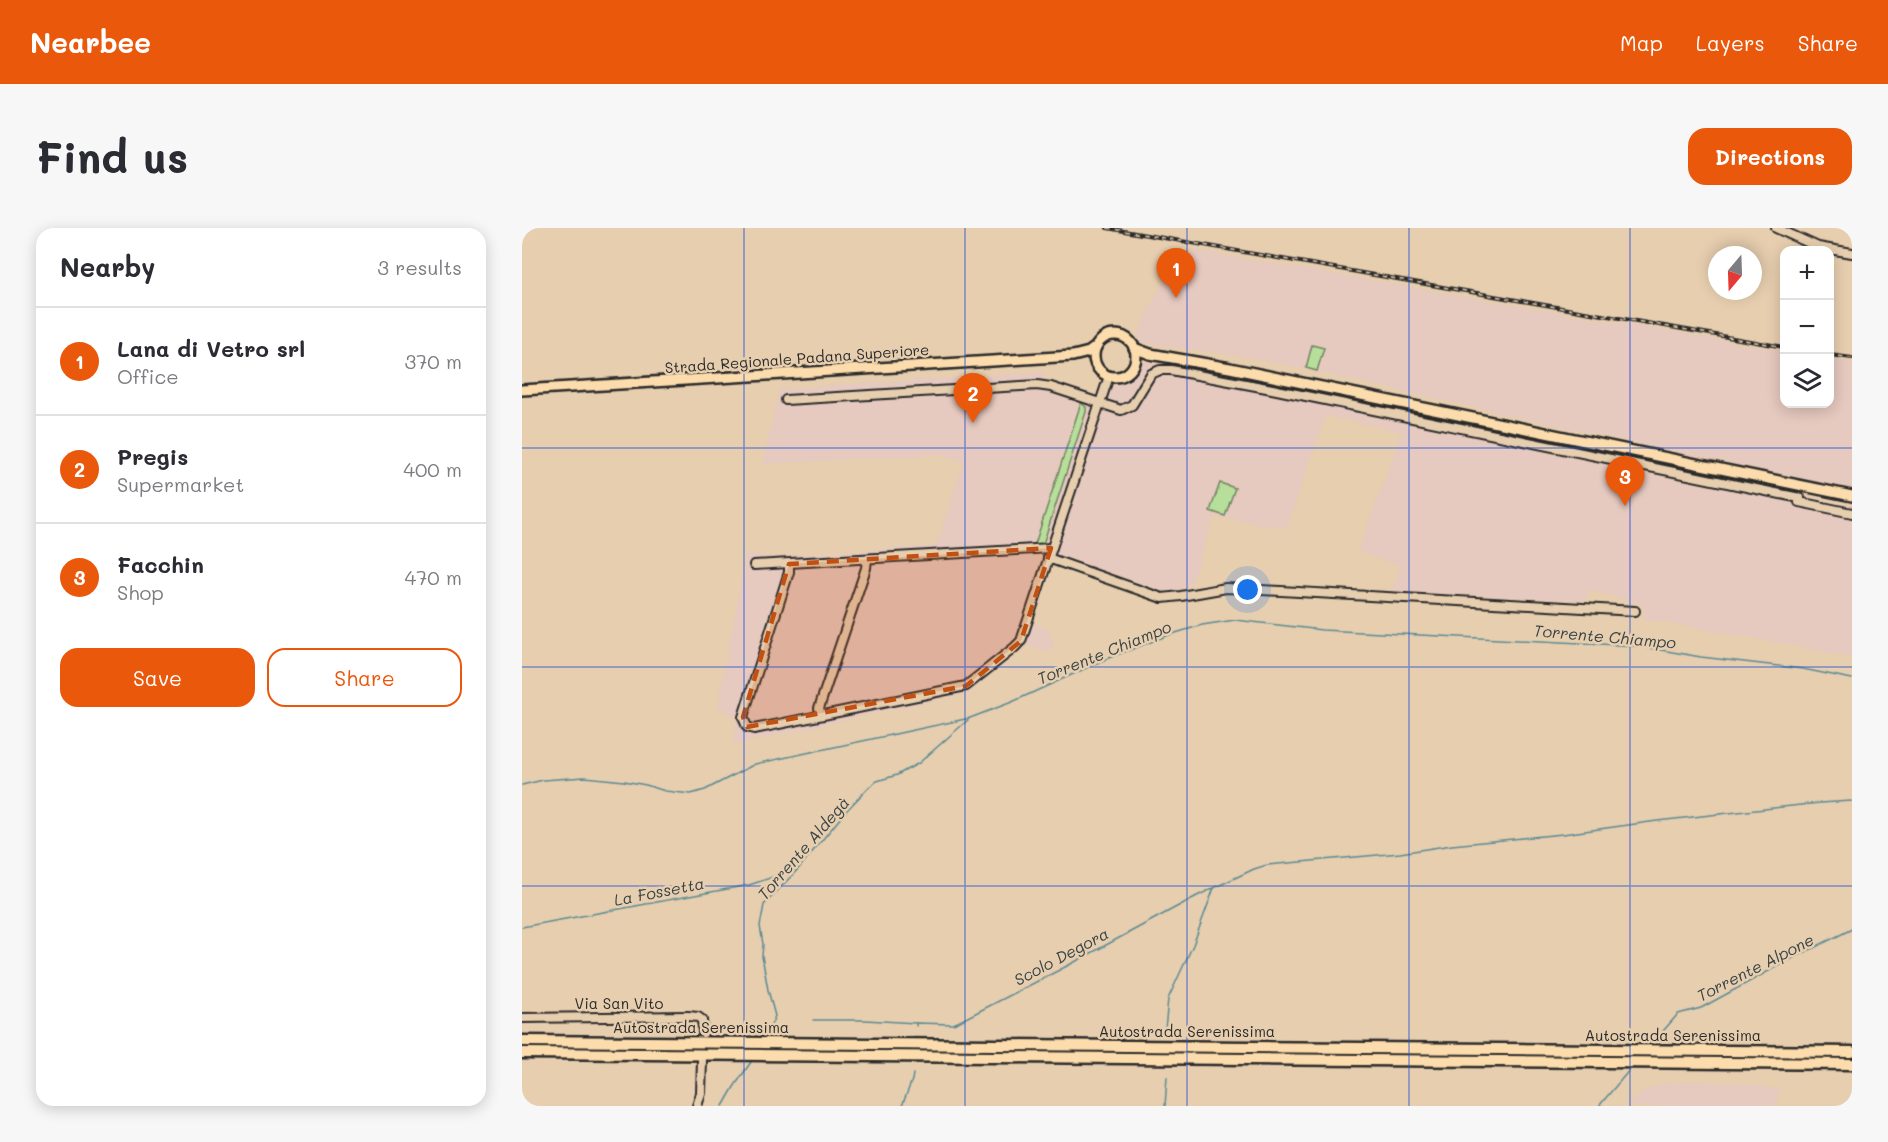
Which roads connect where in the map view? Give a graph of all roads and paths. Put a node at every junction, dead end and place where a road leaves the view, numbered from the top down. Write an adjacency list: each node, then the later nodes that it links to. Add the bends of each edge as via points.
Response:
1 (1776, 228): 2 (street, via 1818,248)
2 (1852, 253)
3 (1096, 347): 4 (main road, via 1112,335 1126,338); 5 (main road, Strada Regionale Padana Superiore); 8 (main road)
4 (1134, 348): 6 (main road); 7 (main road)
5 (1073, 356): 8 (main road, Strada Regionale Padana Superiore, via 1089,359); 10 (main road, Strada Regionale Padana Superiore)
6 (1167, 357): 7 (main road, via 1147,356); 13 (main road)
7 (1135, 362): 9 (main road, via 1122,375)
8 (1097, 366): 9 (main road)
9 (1108, 376): 12 (street)
10 (522, 390)
11 (786, 400): 12 (street, via 1037,385)
12 (1099, 404): 15 (street, via 1121,410 1132,405 1151,374 1171,370); 17 (street)
13 (1802, 486): 14 (main road); 15 (street)
14 (1852, 496)
15 (1800, 498): 16 (street, via 1799,502)
16 (1852, 513)
17 (1051, 548): 18 (street); 19 (street)
18 (1048, 558): 22 (street, via 1162,598 1226,588); 23 (street, via 1021,641 966,686)
19 (867, 559): 20 (street); 23 (street, via 819,708)
20 (789, 564): 21 (street); 23 (street, via 743,717 747,727 754,729)
21 (754, 565)
22 (1635, 611)
23 (821, 715)
24 (522, 1018): 25 (street, Via San Vito, via 688,1016 702,1020)
25 (703, 1033)
26 (522, 1041): 27 (highway, Autostrada Serenissima)
27 (1852, 1052)
28 (522, 1053): 30 (highway, Autostrada Serenissima)
29 (702, 1060): 31 (street)
30 (1852, 1064)
31 (697, 1106)

